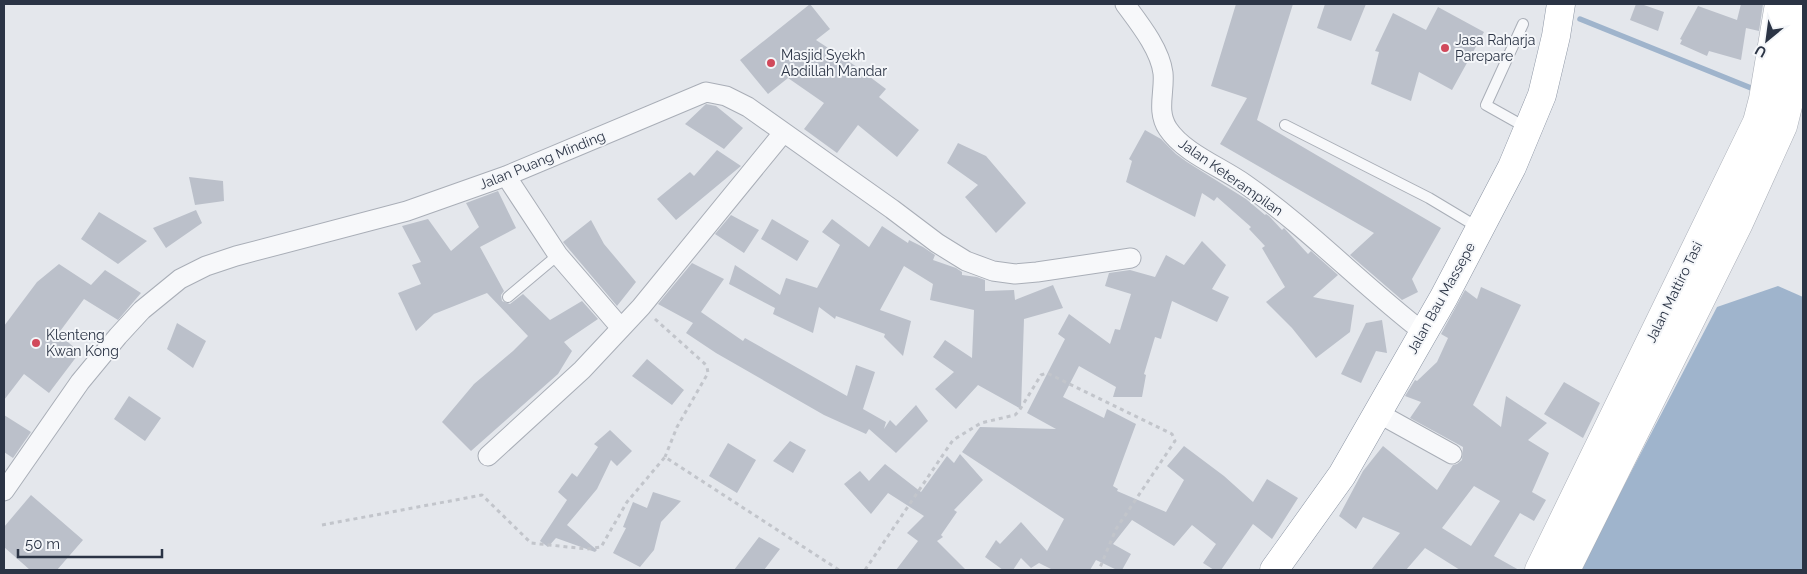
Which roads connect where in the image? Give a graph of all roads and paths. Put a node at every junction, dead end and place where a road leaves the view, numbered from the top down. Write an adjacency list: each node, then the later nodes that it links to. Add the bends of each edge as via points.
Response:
1 (1125, 4): 18 (street, Jalan Keterampilan, via 1146,32 1161,65 1161,113 1167,128 1192,151 1245,184 1298,224)
2 (1561, 4): 9 (main road, Jalan Bau Massepe, via 1542,95)
3 (1779, 4): 6 (main road, Jalan Mattiro Tasi)
4 (1803, 10): 6 (main road, Jalan Mattiro Tasi)
5 (1523, 24): 9 (lane, via 1486,105)
6 (1779, 86): 7 (main road, Jalan Mattiro Tasi)
7 (1770, 124): 29 (main road, Jalan Mattiro Tasi); 30 (main road, Jalan Mattiro Tasi, via 1739,223)
8 (1285, 125): 12 (lane, via 1428,198)
9 (1528, 129): 12 (main road, Jalan Bau Massepe)
10 (783, 133): 11 (street, Jalan Puang Minding, via 748,107 726,96 706,92); 14 (street, Jalan Puang Minding, via 937,244 993,271 1037,272); 16 (street)
11 (506, 176): 13 (street); 23 (street, Jalan Puang Minding, via 407,211 236,256 180,279 142,310 118,336 80,382)
12 (1480, 229): 18 (main road, Jalan Bau Massepe)
13 (558, 255): 15 (lane); 17 (street)
14 (1132, 258)
15 (508, 297)
16 (641, 307): 17 (street); 22 (path, via 707,368 708,373 677,427)
17 (621, 328): 21 (street, via 582,370)
18 (1423, 332): 19 (main road, Jalan Bau Massepe)
19 (1378, 413): 20 (street); 28 (main road, Jalan Bau Massepe, via 1342,475)
20 (1452, 454)
21 (488, 456)
22 (666, 457): 24 (path, via 627,502 601,547 587,549 531,543 482,495); 25 (path)
23 (4, 491)
24 (322, 526)
25 (839, 570)
26 (865, 570): 27 (path, via 953,440 981,423 1016,415 1041,374 1047,373 1172,434 1175,441 1116,529)
27 (1098, 570)
28 (1274, 570)
29 (1538, 570)
30 (1566, 570)

